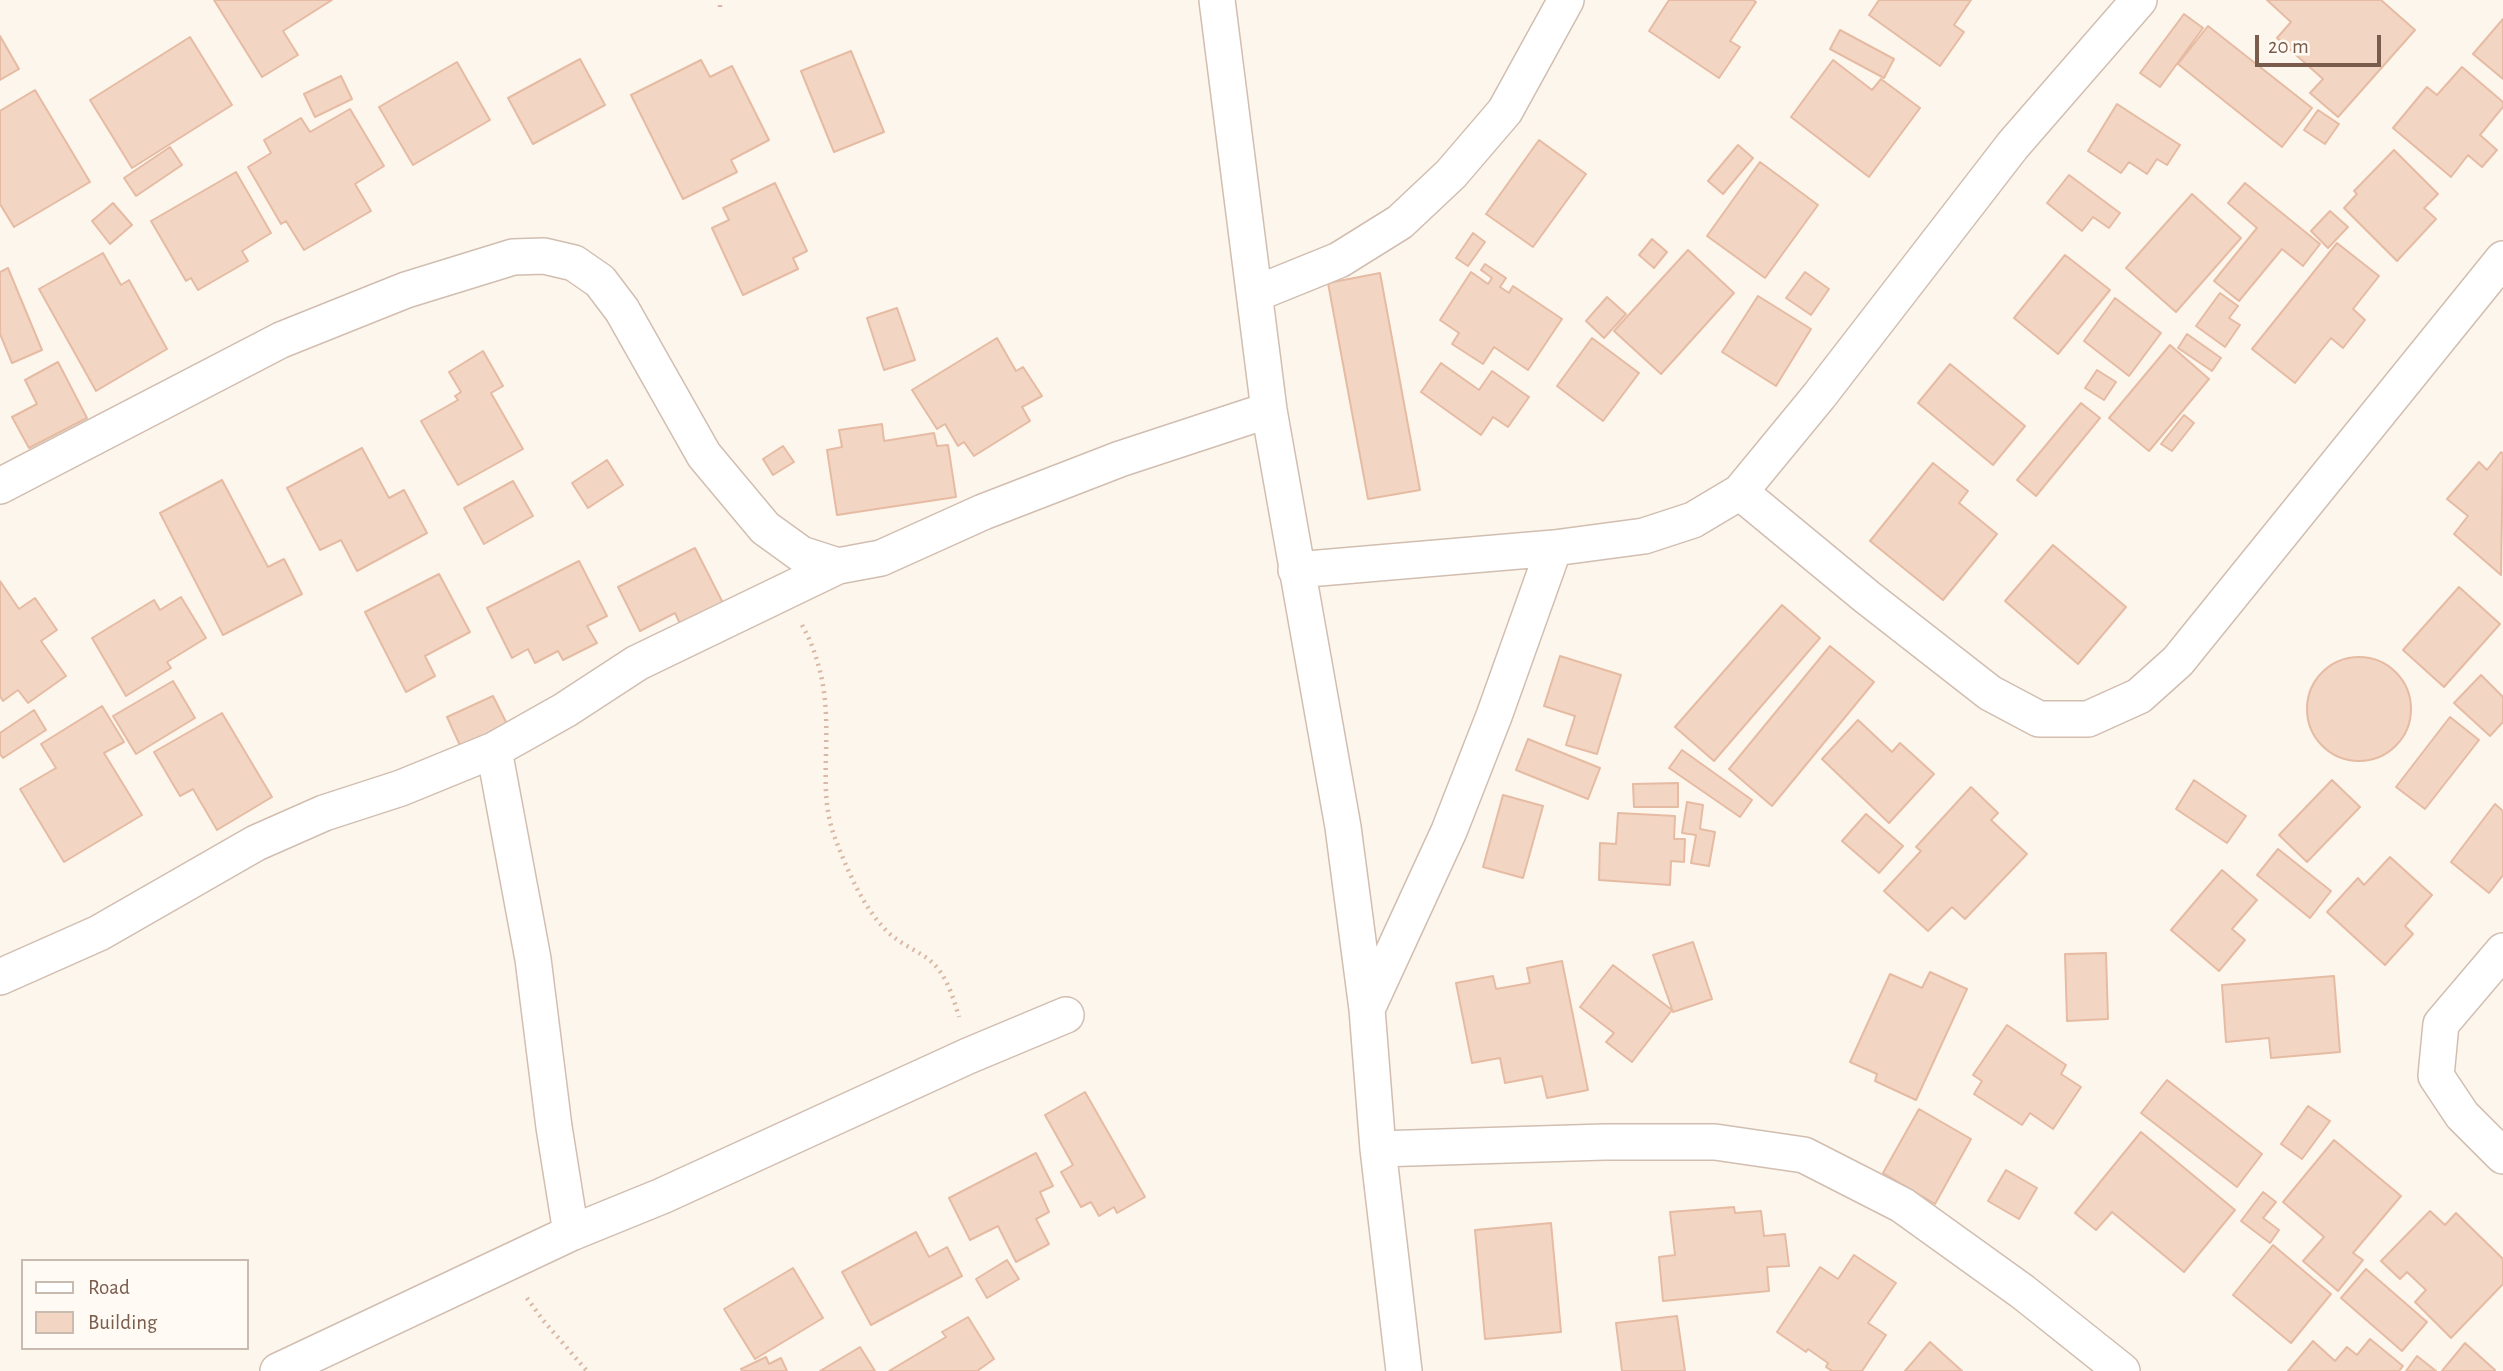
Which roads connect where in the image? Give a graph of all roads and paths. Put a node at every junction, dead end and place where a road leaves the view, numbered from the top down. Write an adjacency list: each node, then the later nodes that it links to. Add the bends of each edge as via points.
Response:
1 (720, 0): 5 (path)
2 (1217, 0): 7 (street)
3 (2139, 0): 10 (street, via 2013,145)
4 (1554, 6): 7 (street, via 1505,111 1451,174 1400,222 1339,260)
5 (720, 7)
6 (2503, 259): 10 (street, via 2178,661 2139,696 2088,719 2039,719 1990,693)
7 (1255, 294): 8 (street)
8 (1269, 411): 12 (street, via 1120,459 881,558); 13 (street)
9 (0, 486): 12 (street, via 281,340 406,290 513,257 544,256 574,263 600,281 622,310 704,455 765,528 801,554)
10 (1740, 492): 11 (street, via 1693,520 1644,536)
11 (1553, 548): 13 (street); 18 (street, via 1449,831)
12 (838, 566): 14 (street)
13 (1296, 570): 18 (street, via 1343,827)
14 (781, 593): 15 (street, via 637,663); 20 (path, via 817,656 826,718 825,805 834,836 865,903 883,928 929,959 946,980)
15 (494, 750): 17 (street, via 256,843 99,933); 23 (street, via 533,959)
16 (2503, 951): 22 (street, via 2441,1024 2436,1076 2462,1115)
17 (0, 977)
18 (1367, 1009): 21 (street)
19 (1066, 1015): 20 (street)
20 (968, 1056): 23 (street, via 674,1191)
21 (1378, 1149): 27 (street); 28 (street, via 1715,1142 1804,1156 1902,1205)
22 (2503, 1156)
23 (571, 1233): 24 (street)
24 (504, 1266): 25 (street); 26 (path)
25 (278, 1371)
26 (587, 1371)
27 (1404, 1371)
28 (2122, 1371)

